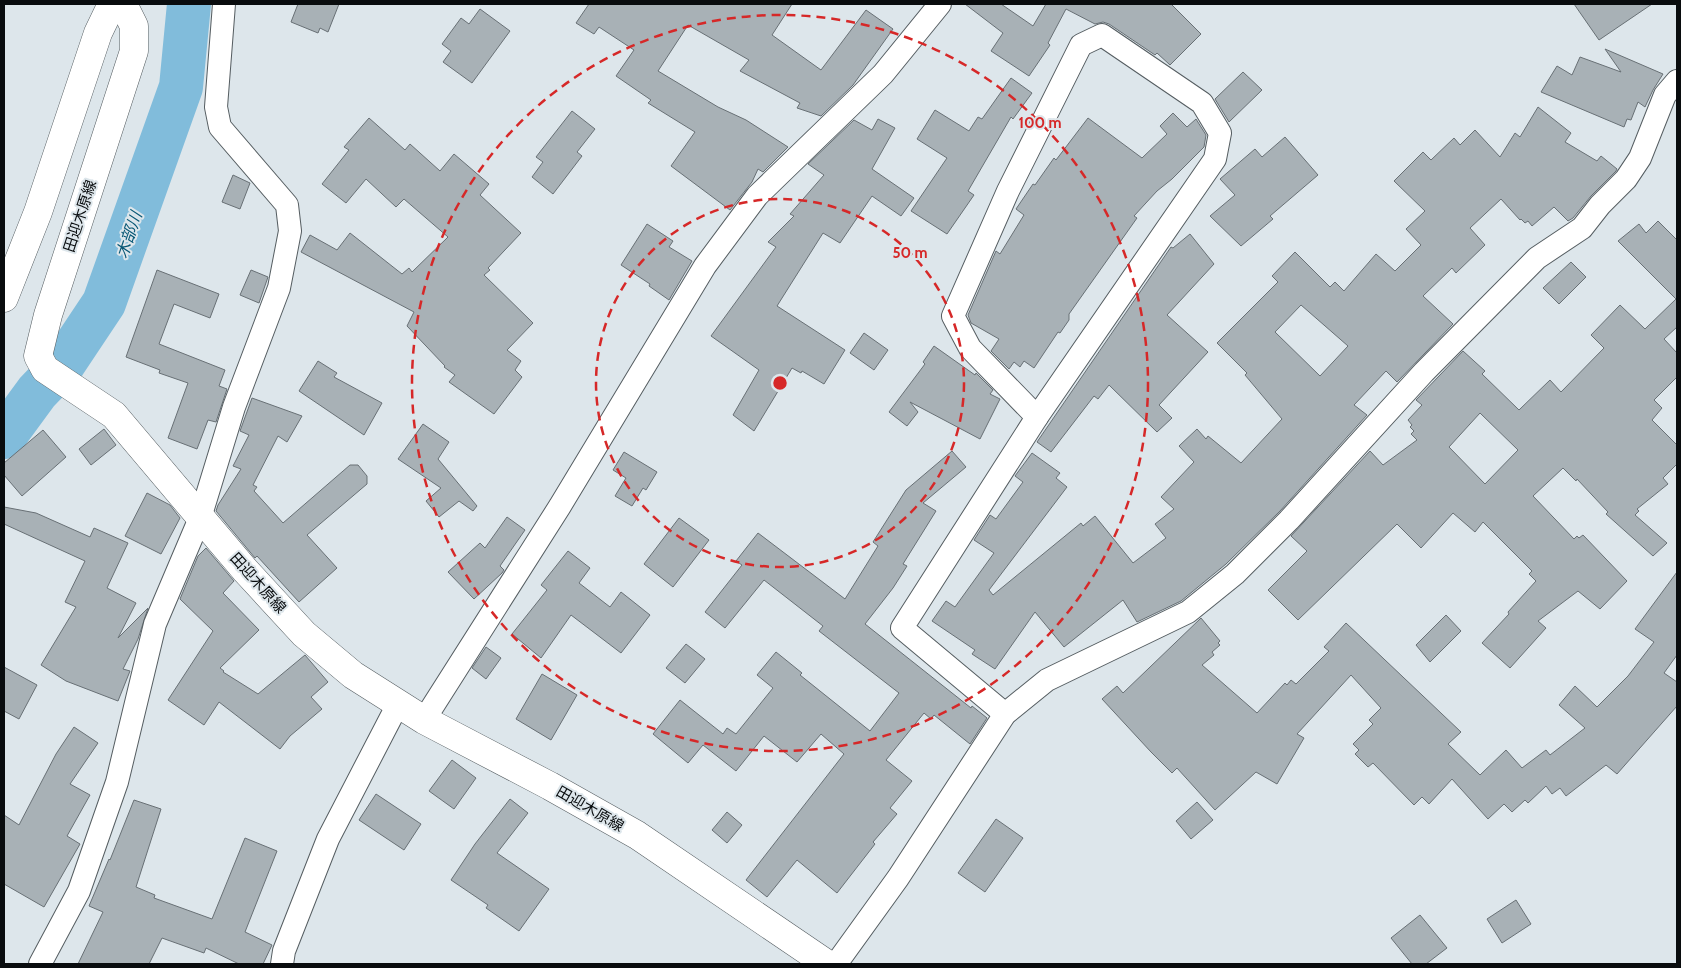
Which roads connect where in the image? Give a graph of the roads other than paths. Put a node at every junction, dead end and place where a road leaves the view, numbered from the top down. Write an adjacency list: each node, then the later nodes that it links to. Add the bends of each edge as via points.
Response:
1 (112, 4): 6 (main road, via 98,33 38,212)
2 (123, 4): 8 (main road, 田迎木原線, via 134,26 134,51 38,356 45,369 114,415)
3 (224, 4): 8 (street, via 216,107 220,127 287,205 290,231 279,288 234,407)
4 (940, 4): 11 (street, via 883,74 757,196 705,266 565,497)
5 (1677, 81): 10 (street, via 1665,95 1640,158 1626,179 1582,228 1537,258 1424,372 1289,520 1235,574 1188,612 1046,680)
6 (4, 298)
7 (1037, 418): 7 (street, via 970,348 953,316 1008,191 1081,45 1102,35 1202,103 1220,133 1216,158); 10 (street, via 902,628)
8 (200, 518): 9 (main road, 田迎木原線, via 304,634 353,675); 12 (street, via 154,624 117,782 79,891)
9 (398, 704): 11 (main road, 田迎木原線); 13 (street, via 328,839)
10 (1005, 714): 15 (street, via 898,878)
11 (424, 720): 14 (main road, 田迎木原線, via 637,836)
12 (40, 964)
13 (282, 964)
14 (827, 964)
15 (836, 964)

